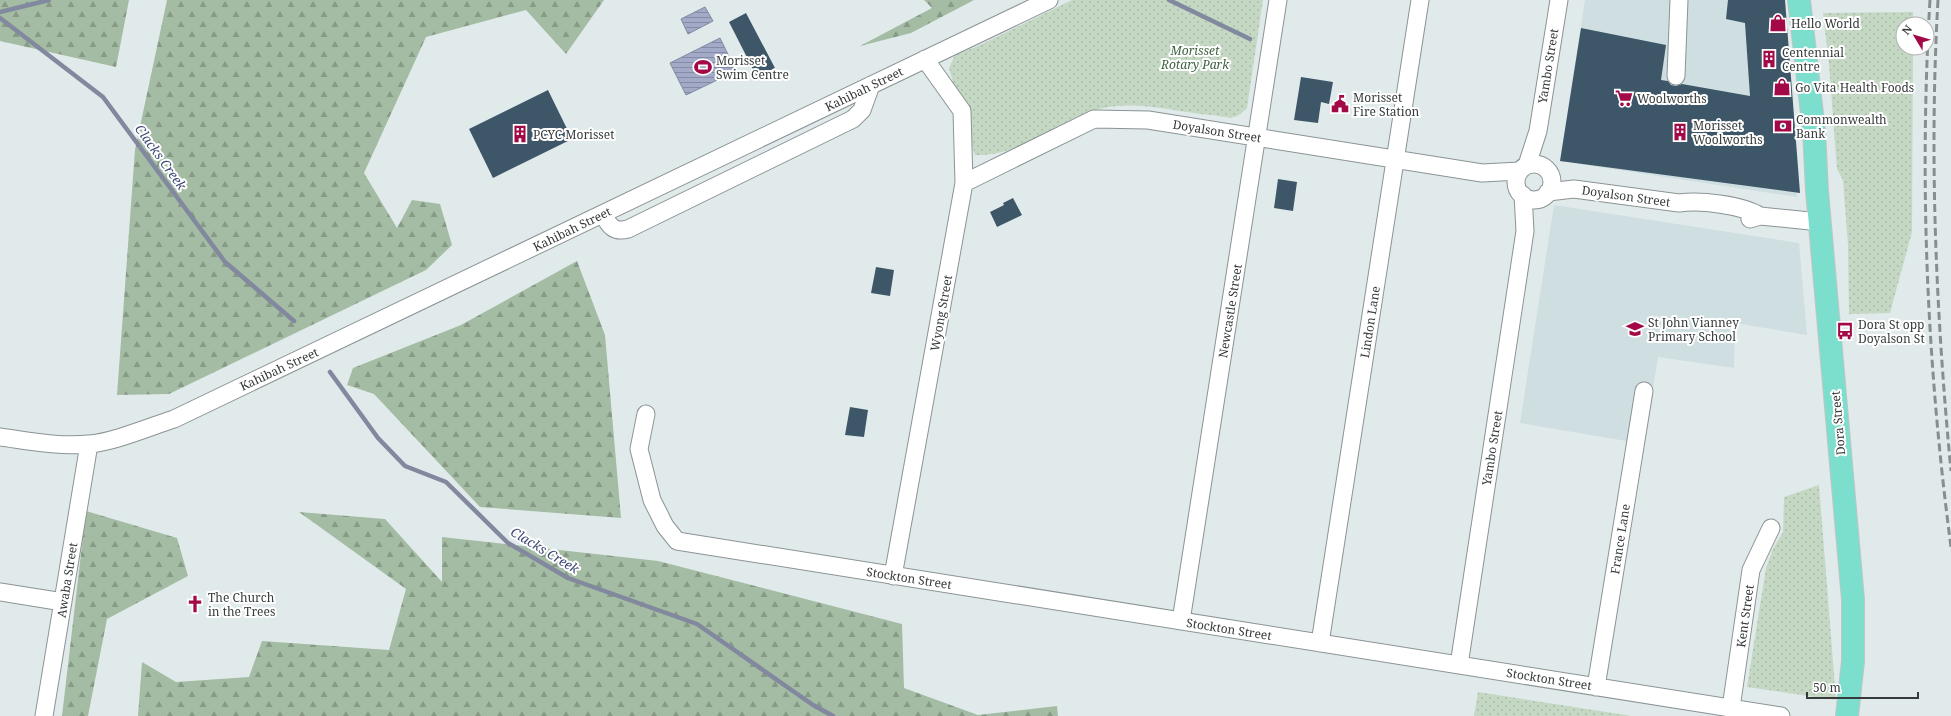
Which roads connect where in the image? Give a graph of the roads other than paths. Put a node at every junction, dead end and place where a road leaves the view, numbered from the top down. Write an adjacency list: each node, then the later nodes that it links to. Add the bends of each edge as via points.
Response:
1 (1049, 0): 8 (street, Kahibah Street)
2 (1278, 0): 13 (street, Newcastle Street)
3 (1420, 0): 14 (street, Lindon Lane)
4 (1559, 0): 11 (street, Yambo Street)
5 (1680, 0): 9 (street)
6 (1799, 0): 12 (main road, Dora Street)
7 (1810, 0): 12 (main road, Dora Street, via 1815,61)
8 (925, 59): 10 (street, Kahibah Street); 18 (street, Wyong Street, via 962,111)
9 (1676, 76)
10 (871, 85): 22 (street, Kahibah Street); 22 (street, via 862,110 853,119 628,229 615,230 609,226)
11 (1538, 131): 15 (street, Yambo Street); 16 (street, Yambo Street)
12 (1814, 131): 23 (main road, Dora Street)
13 (1257, 137): 14 (street, Doyalson Street); 18 (street, Doyalson Street, via 1148,120 1094,119); 33 (street, Newcastle Street)
14 (1395, 159): 17 (street, Doyalson Street); 34 (street, Lindon Lane)
15 (1524, 168): 16 (street, Doyalson Street, via 1536,164); 17 (street, Doyalson Street); 20 (street, via 1516,179)
16 (1547, 171): 19 (street, Doyalson Street); 21 (street, via 1551,184)
17 (1482, 173): 20 (street, Doyalson Street)
18 (964, 183): 30 (street, Wyong Street)
19 (1574, 188): 21 (street, Doyalson Street); 23 (street, Doyalson Street, via 1679,203 1694,211 1748,220 1760,216)
20 (1520, 192): 21 (street, Doyalson Street, via 1531,199); 24 (street, Yambo Street)
21 (1544, 195): 24 (street, Yambo Street)
22 (603, 214): 28 (street, Kahibah Street, via 174,419)
23 (1820, 222): 40 (main road, Dora Street, via 1853,600 1853,661)
24 (1525, 231): 35 (street, Yambo Street)
25 (1644, 391): 36 (street, France Lane)
26 (646, 414): 30 (street, Stockton Street, via 639,449 652,500 665,526 678,541)
27 (0, 437): 28 (street, via 59,445)
28 (89, 444): 32 (street, Awaba Street)
29 (1771, 528): 37 (street, Kent Street, via 1752,570)
30 (893, 576): 33 (street, Stockton Street)
31 (0, 592): 32 (street)
32 (63, 602): 38 (street, Awaba Street)
33 (1181, 621): 34 (street, Stockton Street)
34 (1320, 643): 35 (street, Stockton Street)
35 (1459, 665): 36 (street, Stockton Street)
36 (1596, 687): 37 (street, Stockton Street)
37 (1732, 708): 39 (street, Stockton Street)
38 (44, 716)
39 (1781, 716)
40 (1847, 716)

